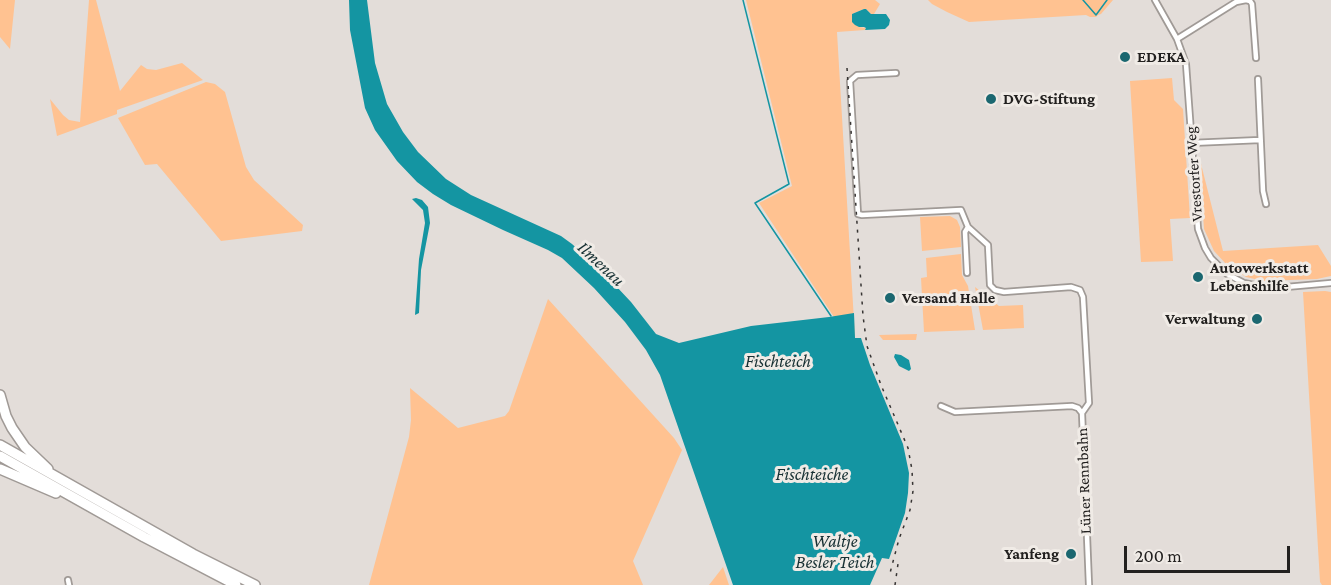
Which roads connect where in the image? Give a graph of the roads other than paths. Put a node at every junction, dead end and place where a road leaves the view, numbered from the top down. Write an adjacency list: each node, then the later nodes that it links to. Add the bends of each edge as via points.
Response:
1 (1155, 0): 2 (street, Vrestorfer Weg)
2 (1177, 39): 3 (street, via 1236,2 1250,1); 7 (street, Vrestorfer Weg, via 1185,64)
3 (1256, 58)
4 (896, 73): 9 (street, via 856,75 850,81 858,214 961,210)
5 (1258, 79): 6 (street)
6 (1260, 140): 7 (street); 8 (street)
7 (1191, 143): 11 (street, Vrestorfer Weg, via 1198,229 1205,249 1217,265 1244,283 1265,287)
8 (1266, 204)
9 (968, 227): 10 (street); 14 (street, Lüner Rennbahn, via 988,245 990,285 995,290 1071,287 1082,293 1089,403)
10 (967, 273)
11 (1331, 284)
12 (0, 394): 18 (highway, via 6,416 19,438)
13 (941, 406): 14 (street, Lüner Rennbahn, via 955,412 1072,406)
14 (1082, 413): 22 (street, Lüner Rennbahn)
15 (0, 445): 18 (highway)
16 (0, 456): 19 (highway)
17 (0, 469): 19 (highway)
18 (58, 479): 21 (highway)
19 (99, 512): 20 (highway)
20 (236, 585)
21 (255, 585)
22 (1089, 585)

